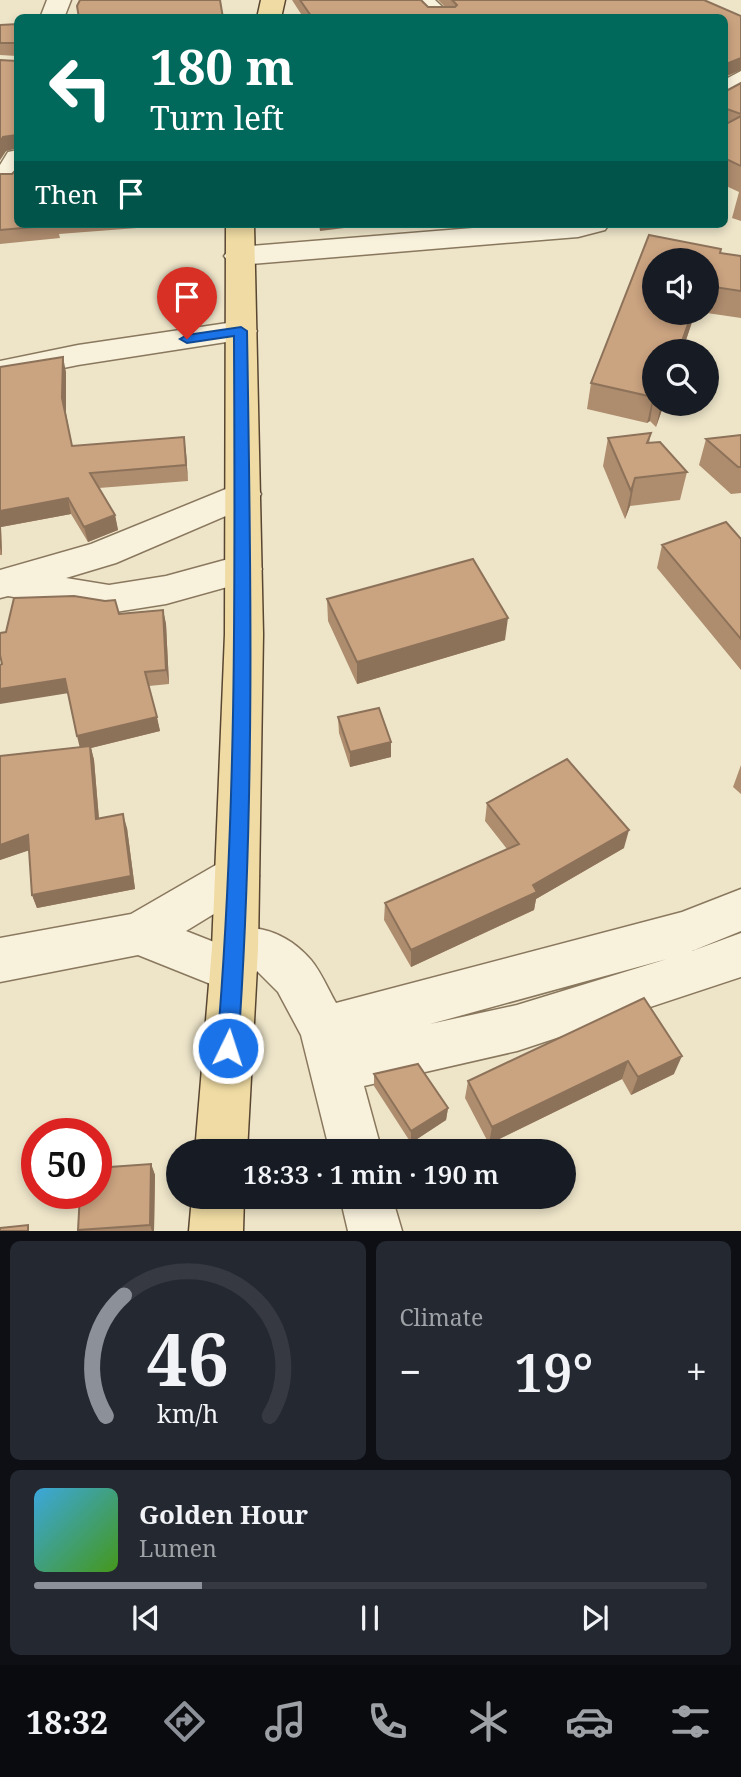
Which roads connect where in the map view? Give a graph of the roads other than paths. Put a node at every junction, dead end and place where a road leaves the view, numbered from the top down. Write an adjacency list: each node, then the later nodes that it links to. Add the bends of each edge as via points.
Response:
1 (421, 0): 2 (street)
2 (438, 14)
3 (578, 228): 4 (street)
4 (239, 240): 5 (main road)
5 (241, 331): 6 (street); 7 (main road)
6 (0, 371)
7 (243, 494): 8 (main road); 9 (street, via 103,554)
8 (243, 569): 9 (street, via 166,590 109,598); 10 (main road)
9 (4, 584)
10 (237, 876): 12 (street); 14 (main road)
11 (741, 910): 16 (street)
12 (139, 934): 14 (street); 15 (street)
13 (741, 955): 16 (street, via 517,1028)
14 (234, 959): 16 (street, via 246,947 269,952 295,976); 17 (main road)
15 (0, 960)
16 (330, 1048): 18 (street)
17 (222, 1139)
18 (353, 1139)
19 (217, 1209): 21 (main road)
20 (369, 1209): 22 (street)
21 (216, 1231)
22 (374, 1231)

